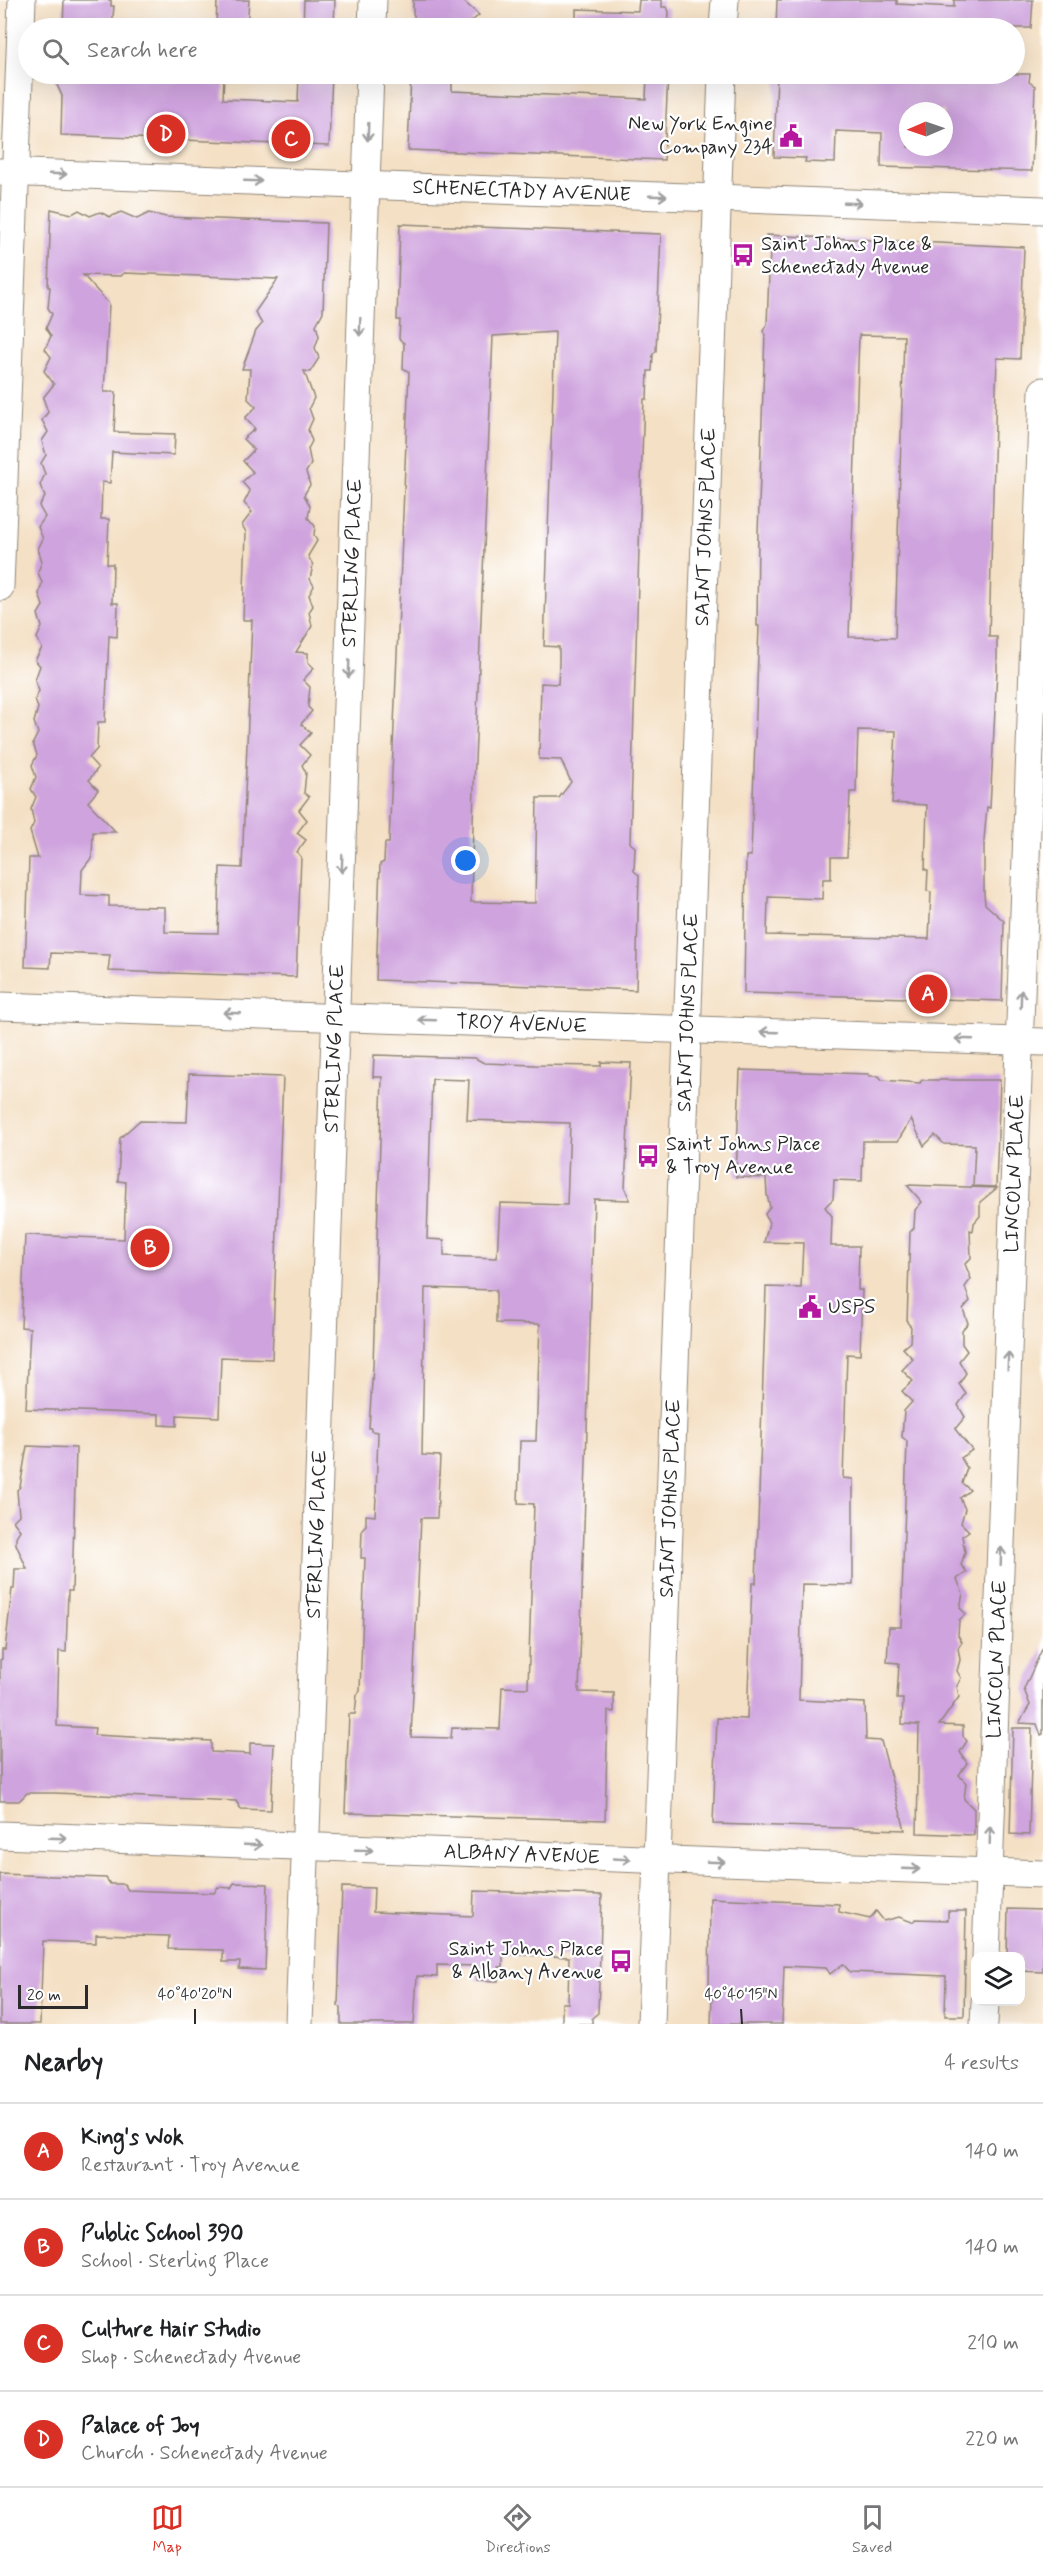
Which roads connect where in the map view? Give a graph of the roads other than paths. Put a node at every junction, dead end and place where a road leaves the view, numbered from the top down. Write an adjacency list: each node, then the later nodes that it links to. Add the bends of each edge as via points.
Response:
1 (22, 0): 4 (street)
2 (373, 0): 5 (street)
3 (724, 0): 6 (street)
4 (21, 18)
5 (372, 18)
6 (723, 18)
7 (18, 49): 10 (street)
8 (370, 84): 11 (street, STERLING PLACE, one-way to 11)
9 (722, 84): 12 (street, SAINT JOHNS PLACE)
10 (8, 172): 11 (street, SCHENECTADY AVENUE, one-way to 11); 15 (street)
11 (366, 185): 12 (street, SCHENECTADY AVENUE, one-way to 12); 17 (street, STERLING PLACE, one-way to 17)
12 (717, 198): 13 (street, SCHENECTADY AVENUE, one-way to 13); 18 (street, SAINT JOHNS PLACE)
13 (1043, 210)
14 (1043, 391): 19 (street, LINCOLN PLACE, one-way to 14)
15 (0, 587)
16 (0, 1006): 17 (street, TROY AVENUE, one-way to 16)
17 (336, 1016): 18 (street, TROY AVENUE, one-way to 17); 21 (street, STERLING PLACE)
18 (686, 1029): 19 (street, TROY AVENUE, one-way to 18); 22 (street, SAINT JOHNS PLACE)
19 (1031, 1042): 23 (street, LINCOLN PLACE, one-way to 19)
20 (0, 1836): 21 (street, ALBANY AVENUE, one-way to 21)
21 (306, 1848): 22 (street, ALBANY AVENUE, one-way to 22); 27 (street, STERLING PLACE)
22 (658, 1860): 23 (street, ALBANY AVENUE, one-way to 23); 28 (street, SAINT JOHNS PLACE)
23 (989, 1872): 24 (street, ALBANY AVENUE); 25 (street, LINCOLN PLACE)
24 (1043, 1874)
25 (986, 1952)
26 (985, 2006): 29 (street)
27 (299, 2024)
28 (651, 2024)
29 (984, 2024)

